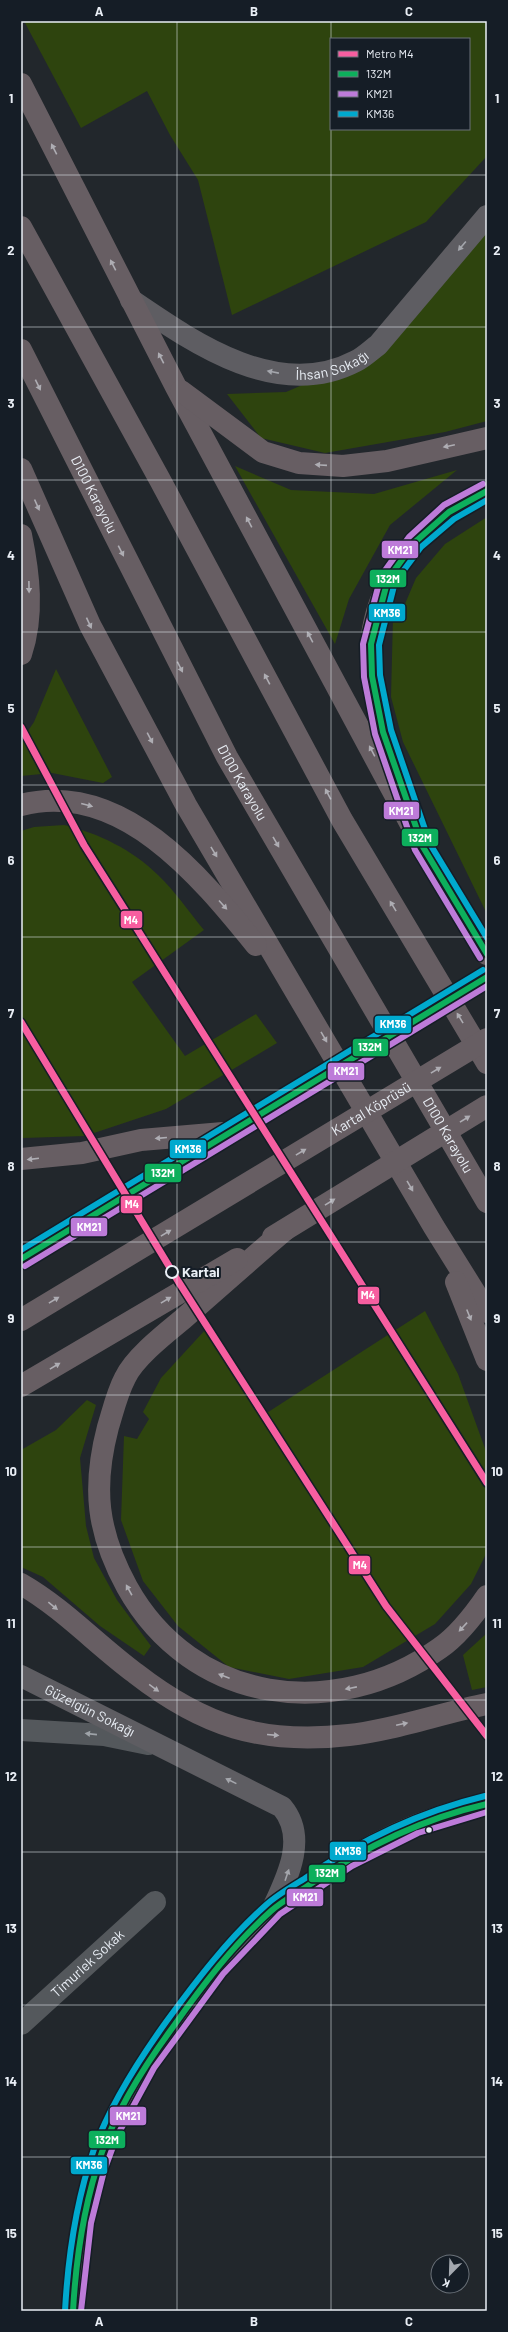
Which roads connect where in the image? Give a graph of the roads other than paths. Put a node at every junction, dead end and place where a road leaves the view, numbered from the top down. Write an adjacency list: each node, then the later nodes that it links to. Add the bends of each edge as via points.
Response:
1 (21, 84): 4 (highway, one-way to 1)
2 (487, 216): 4 (main road, İhsan Sokağı, one-way to 4, via 378,345 356,361 325,372 296,376 270,372 244,363 209,350)
3 (21, 227): 18 (highway, one-way to 3, via 342,820)
4 (131, 300): 6 (highway, one-way to 4)
5 (21, 350): 22 (highway, D100 Karayolu, one-way to 22, via 227,757)
6 (176, 387): 7 (highway, one-way to 6, via 387,461 343,466 299,463 263,452); 13 (highway, one-way to 6)
7 (487, 438)
8 (21, 469): 16 (highway, one-way to 16, via 90,625 186,805)
9 (487, 491): 13 (highway, via 449,512 416,542 388,579 370,644 372,676 383,732)
10 (21, 535): 11 (highway, one-way to 11, via 28,570 29,610)
11 (21, 654)
12 (21, 805): 16 (highway, one-way to 16, via 40,800 67,800 107,810 142,830 186,865 226,908)
13 (424, 847): 14 (highway)
14 (487, 954)
15 (487, 977): 20 (highway)
16 (304, 1004): 23 (highway, one-way to 23)
17 (487, 1039): 27 (highway, Kartal Köprüsü, one-way to 17)
18 (487, 1063)
19 (487, 1106): 24 (highway, one-way to 19)
20 (228, 1133): 21 (highway, one-way to 21, via 141,1140 82,1153); 25 (highway)
21 (21, 1159)
22 (487, 1202)
23 (434, 1227): 26 (highway); 28 (highway, one-way to 28)
24 (285, 1230): 29 (highway, one-way to 24); 31 (highway, one-way to 24, via 464,1626 441,1648 398,1673 362,1686 324,1693 290,1694 256,1688 213,1672 183,1652 156,1629 135,1601 117,1569 104,1529 98,1497 100,1458 116,1399 126,1375 152,1345)
25 (21, 1258)
26 (487, 1312)
27 (21, 1320)
28 (487, 1360)
29 (21, 1386)
30 (21, 1584): 33 (highway, one-way to 33, via 45,1599 157,1690 208,1720 234,1728 260,1734 293,1737 349,1735)
31 (487, 1596)
32 (21, 1676): 35 (main road, Güzelgün Sokağı)
33 (487, 1704)
34 (21, 1730): 35 (street, one-way to 34, via 104,1735)
35 (158, 1746): 38 (main road, Güzelgün Sokağı, one-way to 35, via 286,1878 295,1846 295,1834 286,1812 282,1807)
36 (487, 1804): 38 (main road, via 397,1832 333,1868)
37 (155, 1902): 39 (street, Timurlek Sokak)
38 (272, 1911): 40 (main road, via 221,1964 180,2016 151,2058 121,2110 96,2168 86,2205 78,2250)
39 (21, 2024)
40 (73, 2311)

